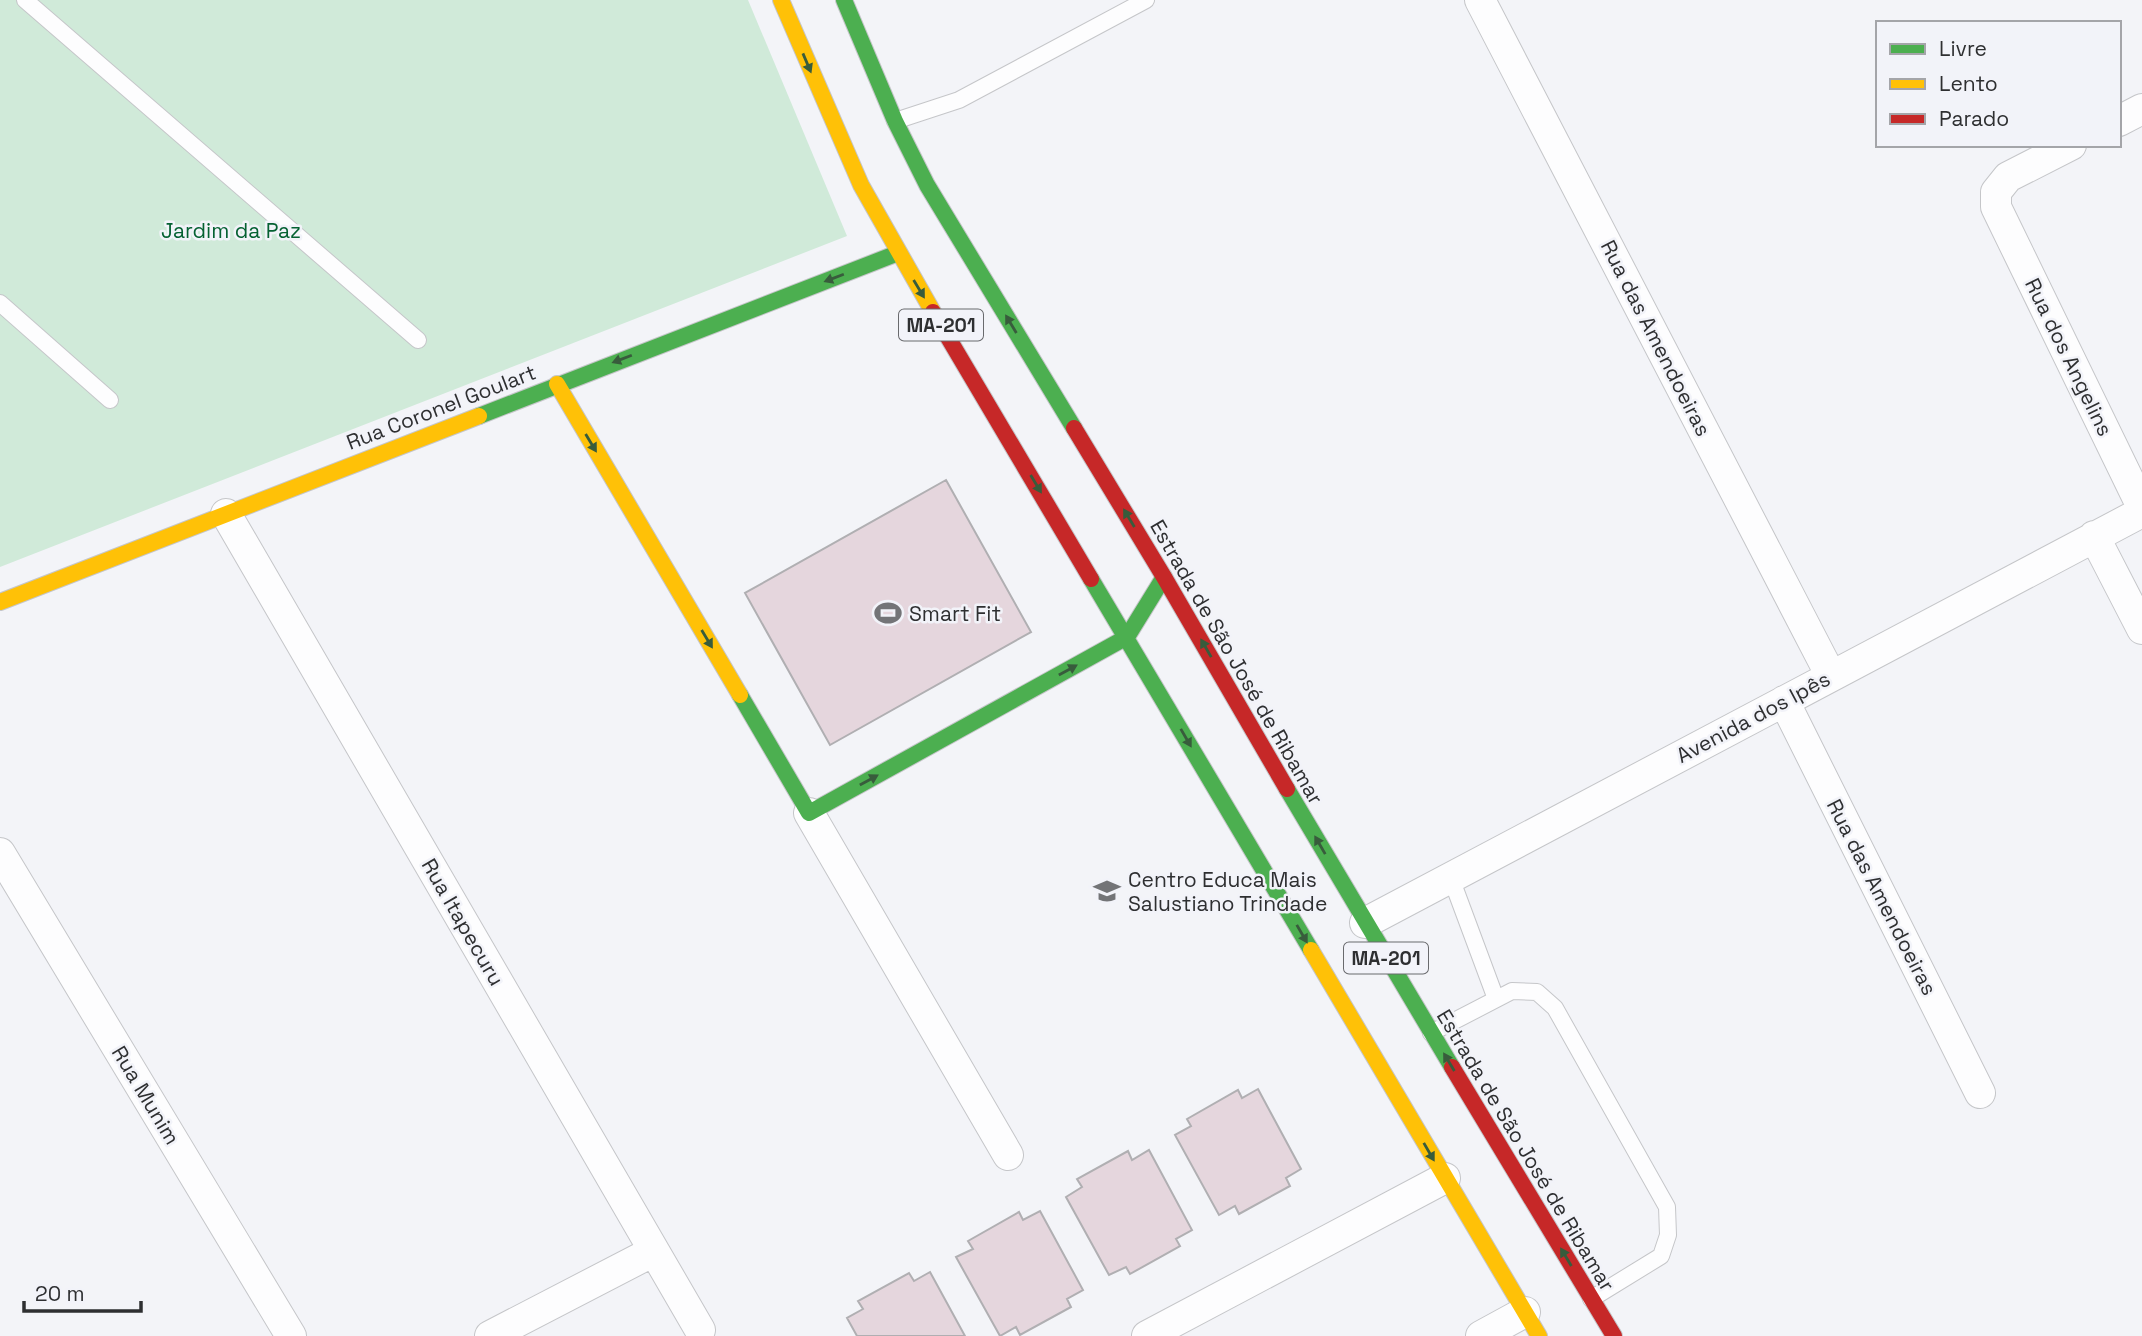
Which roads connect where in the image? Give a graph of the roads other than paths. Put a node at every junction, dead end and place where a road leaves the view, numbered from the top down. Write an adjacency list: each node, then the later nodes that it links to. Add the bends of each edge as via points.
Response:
1 (25, 0): 12 (lane)
2 (781, 0): 10 (main road, MA-201, one-way to 10, via 861,185)
3 (845, 0): 8 (main road, Estrada de São José de Ribamar / MA-201)
4 (1146, 0): 8 (lane, via 958,100)
5 (1480, 0): 22 (street, Rua das Amendoeiras)
6 (2142, 109): 7 (street)
7 (2121, 120)
8 (895, 121): 18 (main road, Estrada de São José de Ribamar / MA-201, one-way to 8, via 927,186)
9 (2067, 147): 15 (street, Rua dos Angelins, via 2008,177 1996,192 1996,207)
10 (898, 253): 13 (main road, Rua Coronel Goulart, one-way to 13); 21 (main road, MA-201, one-way to 21)
11 (0, 303): 14 (lane)
12 (418, 340)
13 (557, 384): 16 (main road, Rua Coronel Goulart); 24 (main road, one-way to 24)
14 (110, 401)
15 (2142, 509): 17 (street, Avenida dos Ipês)
16 (226, 514): 19 (main road, Rua Coronel Goulart); 33 (street, Rua Itapecuru)
17 (2094, 537): 20 (street); 22 (street, Avenida dos Ipês)
18 (1164, 577): 21 (main road); 27 (main road, Estrada de São José de Ribamar / MA-201, one-way to 18)
19 (0, 602)
20 (2142, 629)
21 (1127, 637): 24 (main road, one-way to 21); 32 (main road, MA-201, one-way to 32)
22 (1831, 676): 23 (street, Avenida dos Ipês)
23 (1784, 701): 26 (street, Avenida dos Ipês); 30 (street, Rua das Amendoeiras)
24 (809, 813): 31 (street)
25 (0, 853): 38 (street, Rua Munim)
26 (1451, 878): 27 (street, Avenida dos Ipês); 28 (lane)
27 (1365, 923): 29 (main road, Estrada de São José de Ribamar / MA-201)
28 (1496, 999): 29 (lane); 34 (lane, via 1512,991 1537,992 1555,1008 1667,1207 1668,1235 1661,1256)
29 (1431, 1032): 34 (main road, Estrada de São José de Ribamar / MA-201, one-way to 29)
30 (1980, 1093)
31 (1008, 1155)
32 (1445, 1178): 35 (main road, MA-201); 37 (street)
33 (654, 1251): 36 (street, Rua Itapecuru); 39 (street)
34 (1591, 1299): 41 (main road, Estrada de São José de Ribamar / MA-201)
35 (1532, 1324): 40 (street)
36 (700, 1330)
37 (1162, 1332)
38 (292, 1336)
39 (490, 1336)
40 (1481, 1336)
41 (1614, 1336)

